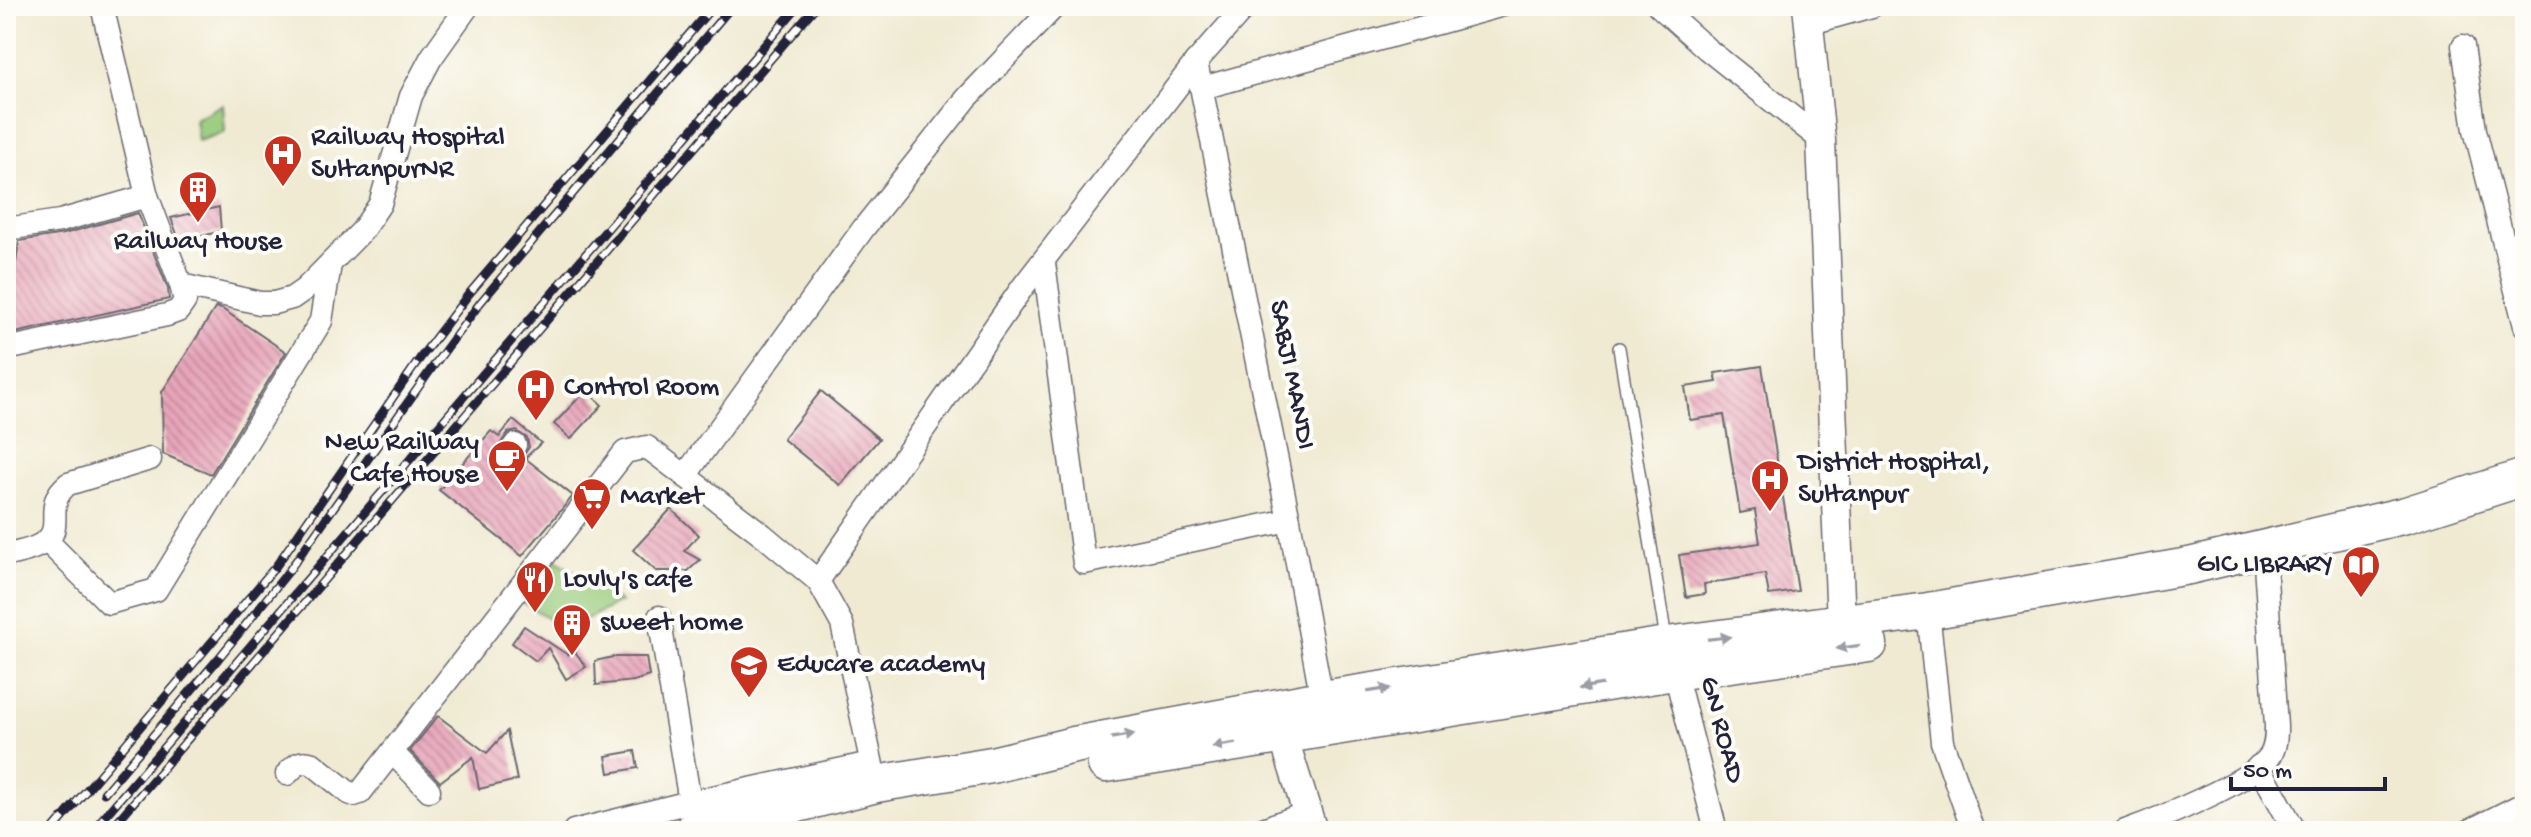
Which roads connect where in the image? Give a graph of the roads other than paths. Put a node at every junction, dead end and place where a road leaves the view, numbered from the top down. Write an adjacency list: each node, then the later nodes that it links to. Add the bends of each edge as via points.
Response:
1 (102, 6): 13 (street)
2 (1055, 6): 22 (street, via 958,110 863,229)
3 (1246, 6): 10 (street)
4 (1500, 6): 11 (street)
5 (1659, 6): 12 (street)
6 (1872, 6): 8 (street)
7 (464, 8): 16 (street, via 411,96 380,204)
8 (1808, 15): 12 (street)
9 (2463, 46): 18 (street, via 2475,130)
10 (1196, 62): 11 (street, SABJI MANDI); 15 (street)
11 (1202, 88): 25 (street, SABJI MANDI)
12 (1821, 140): 31 (street)
13 (147, 196): 14 (street, via 60,221); 17 (street)
14 (6, 229)
15 (1044, 263): 25 (street, via 1084,563); 29 (street)
16 (330, 264): 17 (street, via 292,298 274,303); 26 (street, via 321,321 156,590 109,603)
17 (181, 285): 20 (street, via 185,301 178,311)
18 (2525, 326)
19 (1619, 348): 33 (lane)
20 (6, 349)
21 (150, 459): 26 (street, via 63,488)
22 (685, 476): 29 (street); 36 (street, via 647,447 625,452)
23 (2525, 477): 28 (main road)
24 (2525, 499): 28 (main road, via 2405,536)
25 (1289, 520): 34 (street, SABJI MANDI)
26 (48, 542): 27 (street)
27 (6, 555)
28 (2265, 561): 32 (main road, via 2189,566); 37 (street, via 2276,739 2270,757)
29 (818, 581): 39 (street, via 842,624)
30 (659, 617): 42 (street)
31 (1841, 623): 32 (main road); 33 (main road, one-way to 31)
32 (1929, 623): 33 (main road, one-way to 33); 48 (street, via 1942,742)
33 (1671, 658): 34 (main road, one-way to 33); 35 (main road, one-way to 35); 47 (street, GN ROAD)
34 (1322, 699): 35 (main road)
35 (1279, 722): 39 (main road, via 1074,745 992,765); 43 (street)
36 (392, 752): 38 (street, via 354,795 305,761); 40 (street)
37 (2259, 766): 49 (street); 50 (street)
38 (287, 774)
39 (869, 778): 42 (main road); 45 (street, via 872,796 866,800)
40 (429, 790)
41 (2525, 803): 51 (street)
42 (691, 816): 44 (street)
43 (1310, 822): 46 (street)
44 (574, 831)
45 (741, 831)
46 (1257, 831)
47 (1716, 831)
48 (1973, 831)
49 (2125, 831)
50 (2295, 831)
51 (2469, 831)

